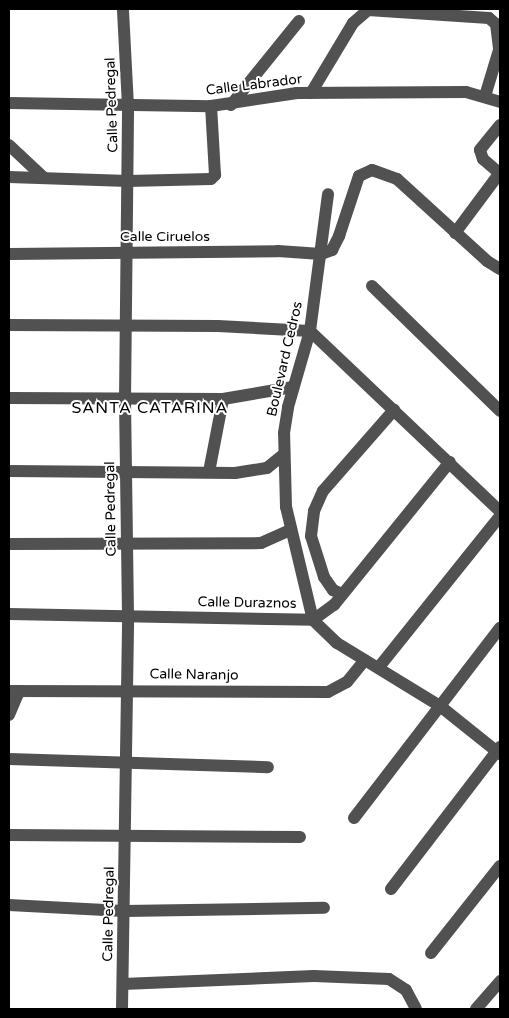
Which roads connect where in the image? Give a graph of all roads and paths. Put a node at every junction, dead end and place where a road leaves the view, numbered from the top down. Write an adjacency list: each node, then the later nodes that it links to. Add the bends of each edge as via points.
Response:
1 (123, 9): 8 (street, Calle Pedregal)
2 (299, 21): 7 (street)
3 (312, 93): 4 (street, Calle Labrador, via 466,92); 4 (street, via 353,23 368,10 489,18 496,24 498,50); 7 (street, Calle Labrador)
4 (485, 96): 5 (street, Calle Labrador)
5 (500, 102)
6 (9, 103): 8 (street, Calle Labrador)
7 (231, 105): 9 (street, Calle Labrador)
8 (128, 106): 9 (street, Calle Labrador); 15 (street, Calle Pedregal)
9 (211, 106): 15 (street, via 214,175 211,179)
10 (500, 125): 12 (street, via 480,150 483,159)
11 (9, 145): 14 (street)
12 (500, 174): 17 (street)
13 (9, 177): 14 (street)
14 (43, 177): 15 (street)
15 (128, 181): 18 (street, Calle Pedregal)
16 (328, 194): 20 (street, Boulevard Cedros)
17 (455, 233): 20 (street, via 397,179 372,170 359,176 339,236 332,250); 21 (street)
18 (126, 252): 19 (street, Calle Ciruelos); 20 (street, Calle Ciruelos); 23 (street, Calle Pedregal)
19 (9, 254)
20 (321, 254): 25 (street, Boulevard Cedros)
21 (500, 269)
22 (372, 286): 31 (street)
23 (126, 324): 24 (street); 25 (street); 29 (street, Calle Pedregal)
24 (9, 325)
25 (310, 331): 26 (street, Boulevard Cedros); 30 (street)
26 (293, 387): 28 (street); 32 (street, Boulevard Cedros)
27 (9, 398): 29 (street)
28 (223, 399): 29 (street); 35 (street)
29 (125, 400): 36 (street, Calle Pedregal)
30 (394, 410): 33 (street); 42 (street, via 323,491 314,511 311,536 324,577 333,590)
31 (500, 411)
32 (283, 455): 35 (street, via 267,468 256,471); 39 (street, Boulevard Cedros)
33 (450, 462): 37 (street); 42 (street)
34 (9, 471): 36 (street)
35 (209, 472): 36 (street)
36 (126, 473): 41 (street, Calle Pedregal)
37 (500, 511)
38 (500, 516): 48 (street)
39 (290, 530): 41 (street, via 261,543); 45 (street, Boulevard Cedros)
40 (9, 544): 41 (street)
41 (127, 546): 44 (street, Calle Pedregal)
42 (342, 594): 45 (street, via 334,605)
43 (9, 614): 44 (street, Calle Duraznos)
44 (128, 615): 45 (street, Calle Duraznos); 49 (street, Calle Pedregal)
45 (313, 620): 47 (street, Calle Duraznos, via 337,643)
46 (500, 628): 51 (street)
47 (365, 660): 48 (street, Calle Duraznos); 49 (street, Calle Naranjo, via 347,682 328,692)
48 (379, 666): 51 (street, Calle Duraznos)
49 (128, 689): 50 (street, Calle Naranjo); 55 (street, Calle Pedregal)
50 (14, 691): 52 (street)
51 (440, 706): 53 (street, Calle Duraznos); 57 (street)
52 (9, 715)
53 (499, 751): 62 (street)
54 (9, 759): 55 (street)
55 (126, 763): 56 (street); 59 (street, Calle Pedregal)
56 (268, 766)
57 (354, 818)
58 (9, 836): 59 (street)
59 (126, 836): 60 (street); 65 (street, Calle Pedregal)
60 (300, 837)
61 (500, 866): 66 (street)
62 (391, 889)
63 (9, 905): 65 (street)
64 (324, 908): 65 (street)
65 (124, 911): 68 (street, Calle Pedregal)
66 (431, 953)
67 (500, 981): 71 (street)
68 (123, 984): 69 (street, Calle Pedregal); 70 (street, via 314,976 389,979 406,990)
69 (122, 1009)
70 (416, 1009)
71 (476, 1009)

